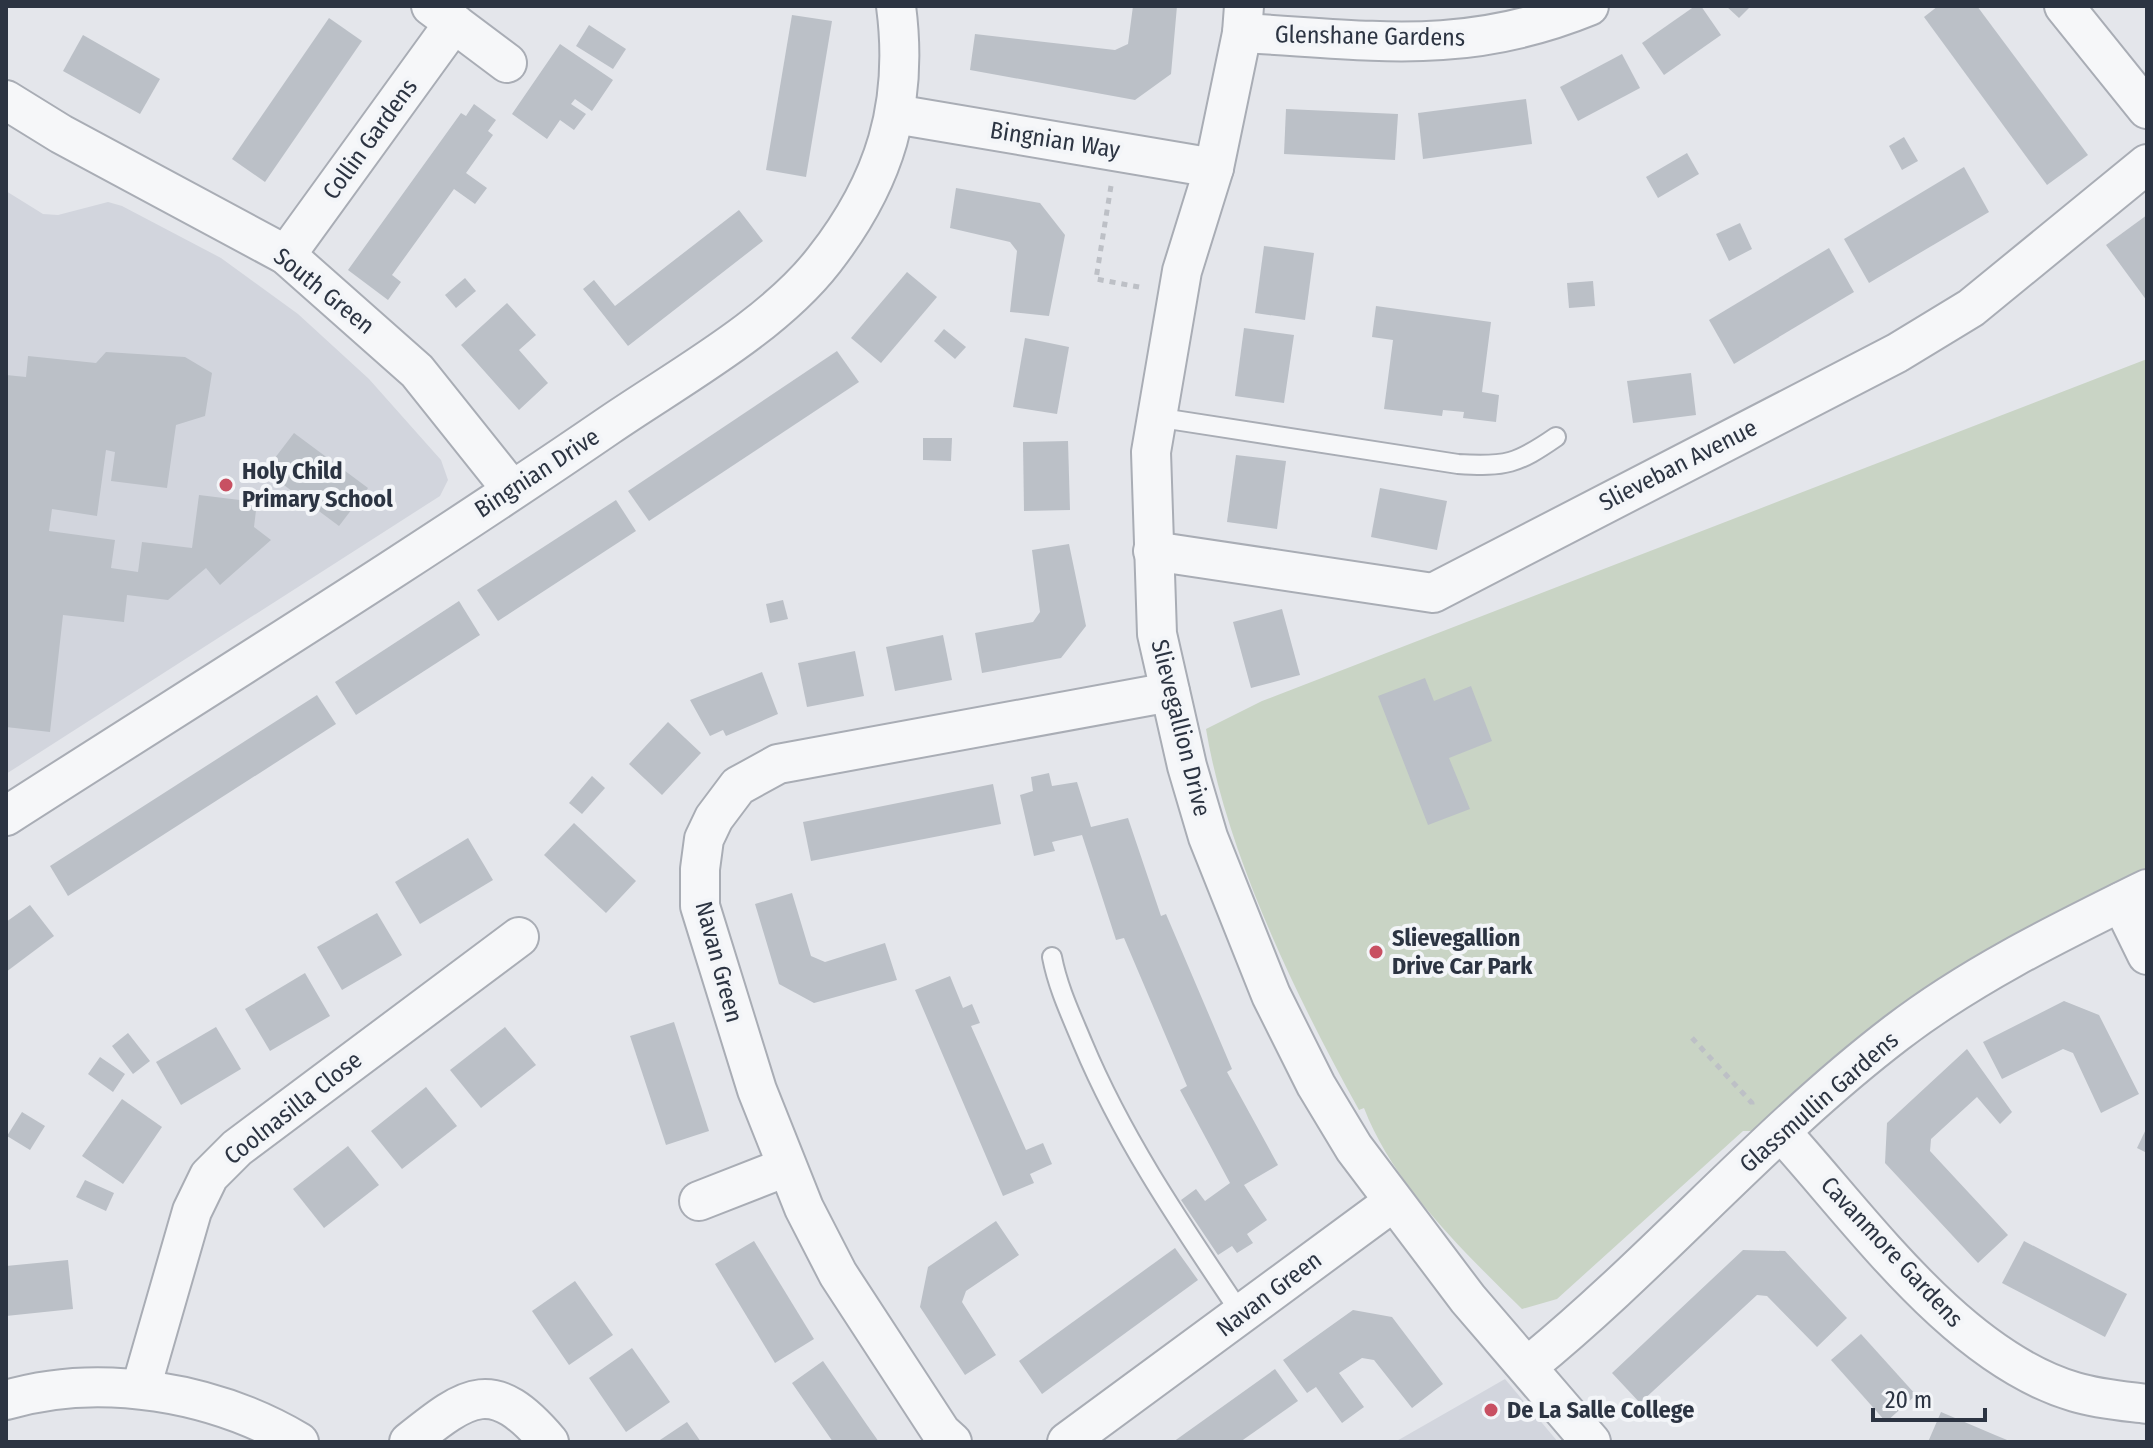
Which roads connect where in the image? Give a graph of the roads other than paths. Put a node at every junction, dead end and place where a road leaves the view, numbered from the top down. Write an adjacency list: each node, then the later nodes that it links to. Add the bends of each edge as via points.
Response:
1 (896, 6): 10 (street, Bingnian Drive, via 902,54)
2 (1589, 6): 5 (street, Glenshane Gardens, via 1499,35 1446,42 1337,40)
3 (2064, 6): 7 (street)
4 (442, 15): 6 (street, Collin Gardens); 13 (street, Collin Gardens)
5 (1243, 19): 12 (street, Slievegallion Drive)
6 (507, 63)
7 (2134, 67): 9 (street)
8 (6, 100): 13 (street, South Green)
9 (2147, 109)
10 (895, 114): 12 (street, Bingnian Way); 16 (street, Bingnian Drive, via 875,181 857,214 823,263 788,298)
11 (2147, 164): 17 (street, Slieveban Avenue, via 1971,308 1934,331 1433,593)
12 (1214, 168): 14 (street, Slievegallion Drive, via 1182,271)
13 (286, 255): 16 (street, South Green, via 417,371)
14 (1155, 417): 15 (lane, via 1498,467 1527,457); 17 (street, Slievegallion Drive)
15 (1556, 437)
16 (512, 490): 19 (street, Bingnian Drive)
17 (1153, 551): 18 (street, Slievegallion Drive, via 1157,634)
18 (1170, 692): 25 (street, Navan Green, via 778,764 754,774 726,799 704,839 700,906); 27 (street, Slievegallion Drive, via 1208,837 1271,995 1316,1085)
19 (6, 816)
20 (2134, 896): 22 (street); 24 (street, Glassmullin Gardens, via 1961,987 1849,1071)
21 (519, 937): 30 (street, Coolnasilla Close, via 237,1148 209,1176 192,1211)
22 (2147, 955)
23 (1052, 957): 28 (lane, via 1057,983 1109,1105 1153,1183)
24 (1766, 1124): 29 (street, Glassmullin Gardens); 32 (street, Cavanmore Gardens, via 1947,1316 1994,1354 2076,1393)
25 (786, 1167): 26 (street); 36 (street, Navan Green, via 838,1274)
26 (699, 1201)
27 (1393, 1202): 28 (street, Navan Green); 29 (street, Slievegallion Drive)
28 (1242, 1315): 37 (street, Navan Green)
29 (1528, 1366): 38 (street, Slievegallion Drive)
30 (141, 1388): 31 (street, via 61,1389); 33 (street, via 243,1415)
31 (6, 1400)
32 (2147, 1404)
33 (299, 1442)
34 (409, 1442): 35 (street, via 451,1408 497,1398 517,1409)
35 (549, 1442)
36 (952, 1442)
37 (1067, 1442)
38 (1591, 1442)

